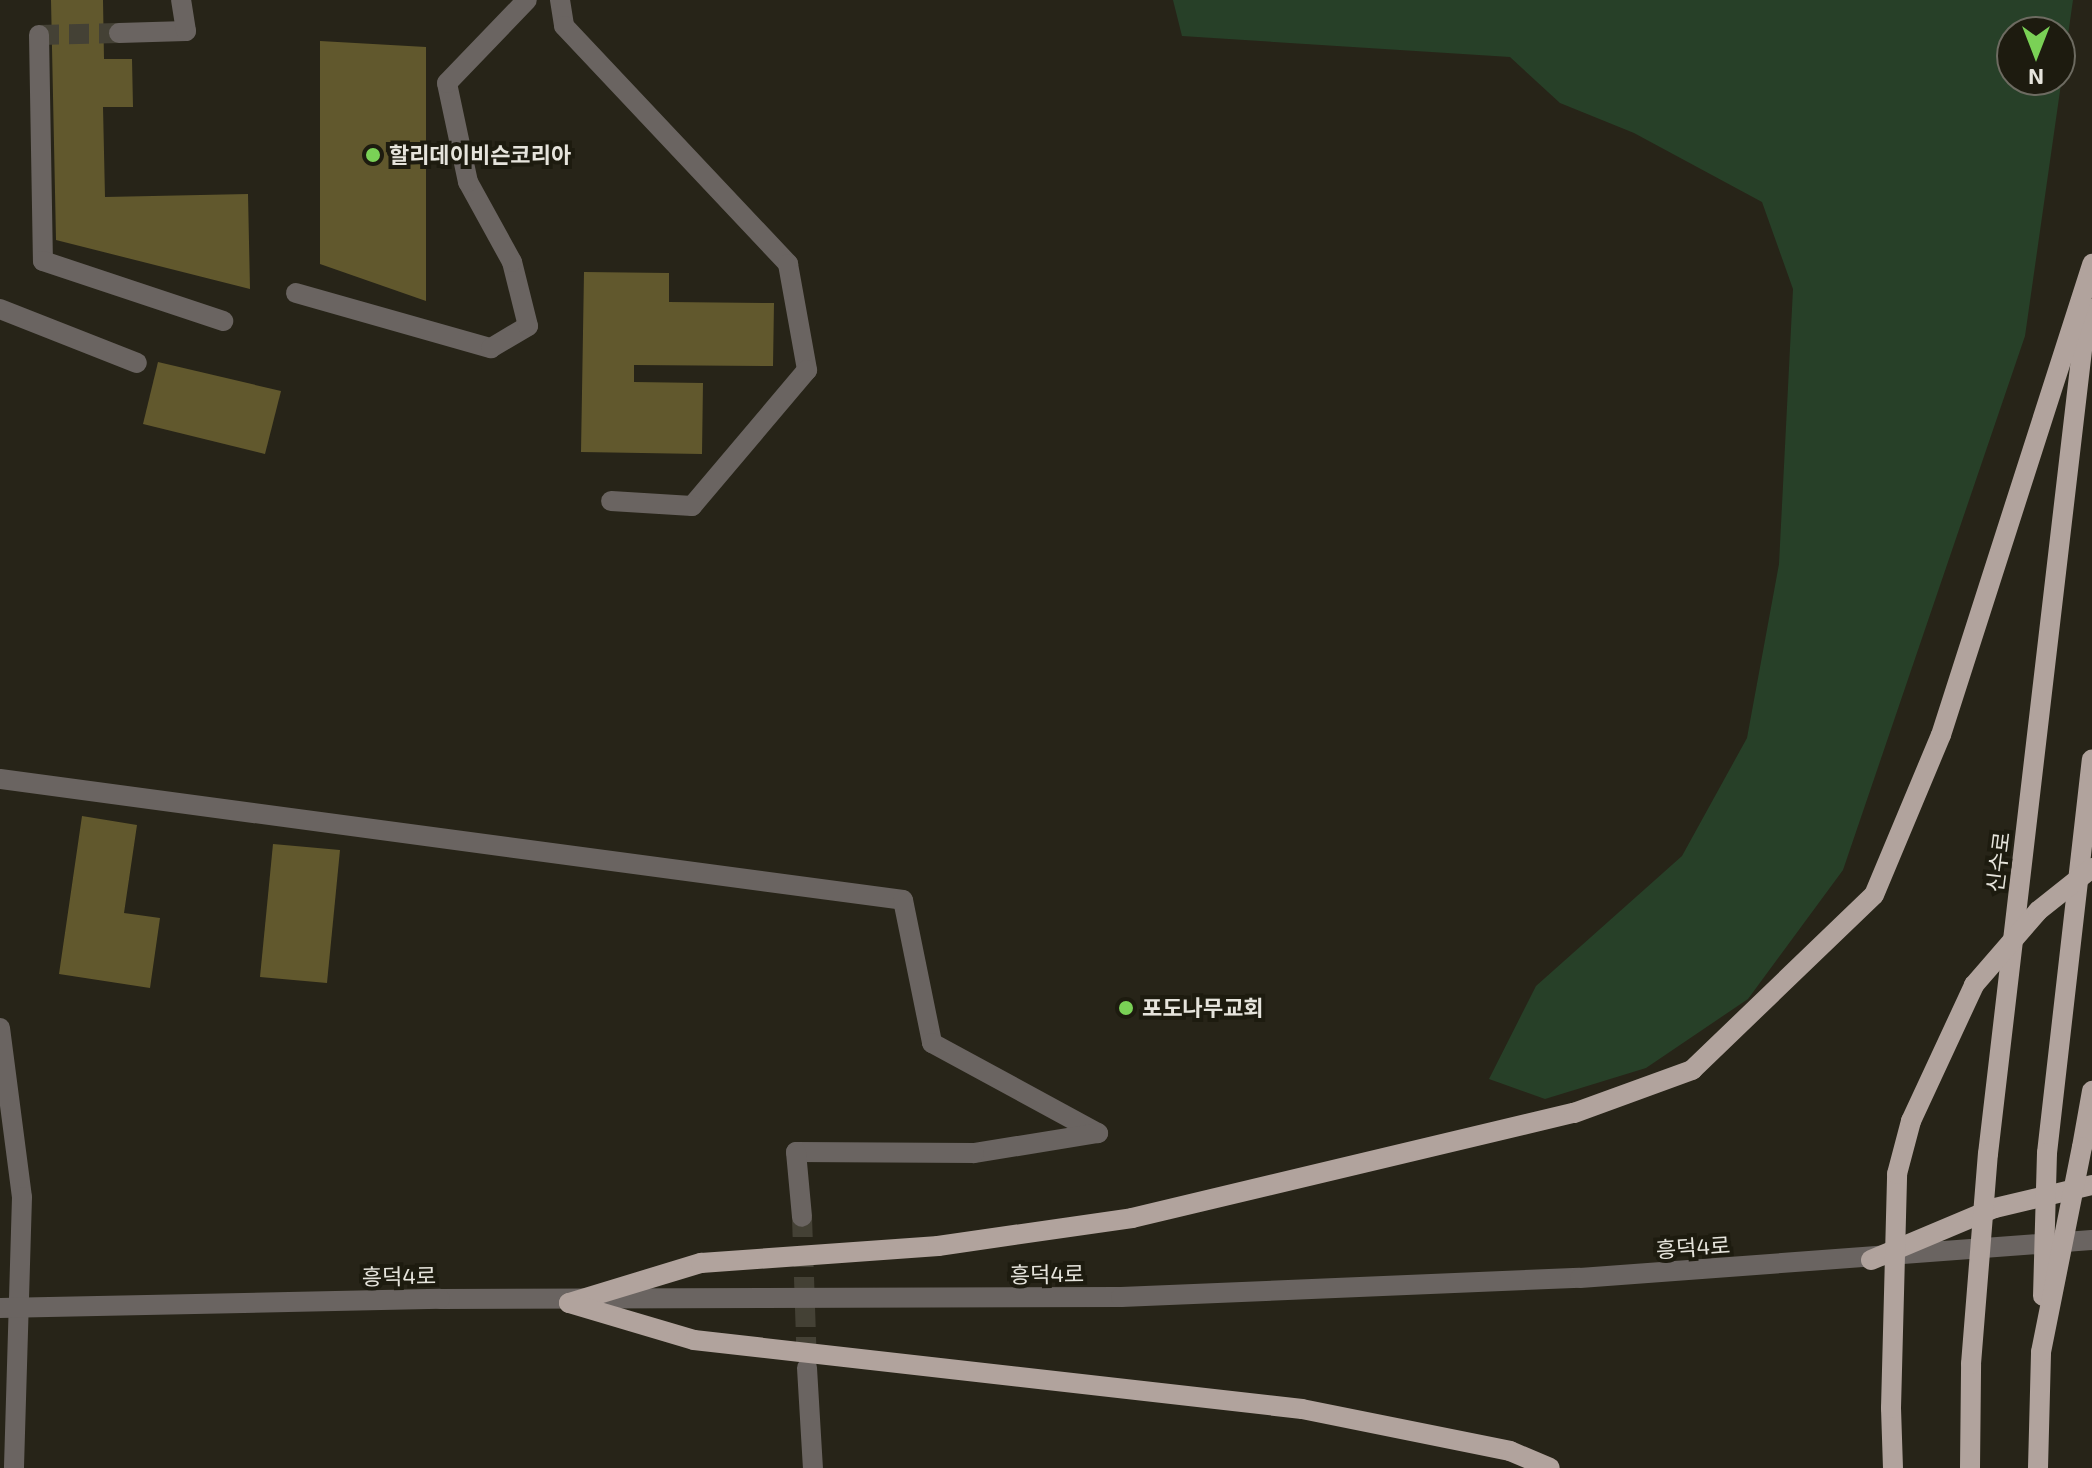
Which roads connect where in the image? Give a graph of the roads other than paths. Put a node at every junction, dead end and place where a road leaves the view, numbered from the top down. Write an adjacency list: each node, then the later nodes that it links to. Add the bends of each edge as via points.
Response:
1 (181, 0): 4 (street, via 186,31)
2 (527, 0): 7 (street, via 447,83 468,182 512,262 528,326 491,348)
3 (560, 0): 11 (street, via 564,26 788,264 807,370 692,506)
4 (119, 33)
5 (39, 35): 9 (street, via 43,261)
6 (2092, 264): 21 (main road, via 1941,735 1874,895 1692,1070 1574,1113 1132,1218 938,1246 701,1263); 29 (main road, 신수로, bridge, via 1988,1154 1971,1364)
7 (296, 293)
8 (0, 309): 10 (street)
9 (223, 321)
10 (137, 363)
11 (611, 501)
12 (2092, 760): 23 (main road, bridge, via 2047,1153)
13 (0, 779): 18 (street, via 903,900 932,1043 1098,1133 974,1153 796,1152)
14 (2092, 868): 28 (main road, bridge, via 2038,911 1974,985 1911,1121 1897,1174)
15 (0, 1028): 25 (street, via 22,1197)
16 (2092, 1091): 23 (main road, bridge)
17 (2092, 1185): 20 (main road, via 1995,1208)
18 (802, 1217)
19 (2092, 1240): 20 (street, 흥덕4로)
20 (1871, 1260): 21 (street, 흥덕4로, via 1121,1297)
21 (569, 1303): 22 (street, 흥덕4로, bridge, via 440,1299); 27 (main road, via 694,1340 1302,1409 1510,1451)
22 (0, 1308)
23 (2041, 1352): 30 (main road)
24 (807, 1368): 26 (street)
25 (14, 1468)
26 (813, 1468)
27 (1550, 1468)
28 (1893, 1468)
29 (1970, 1468)
30 (2038, 1468)

